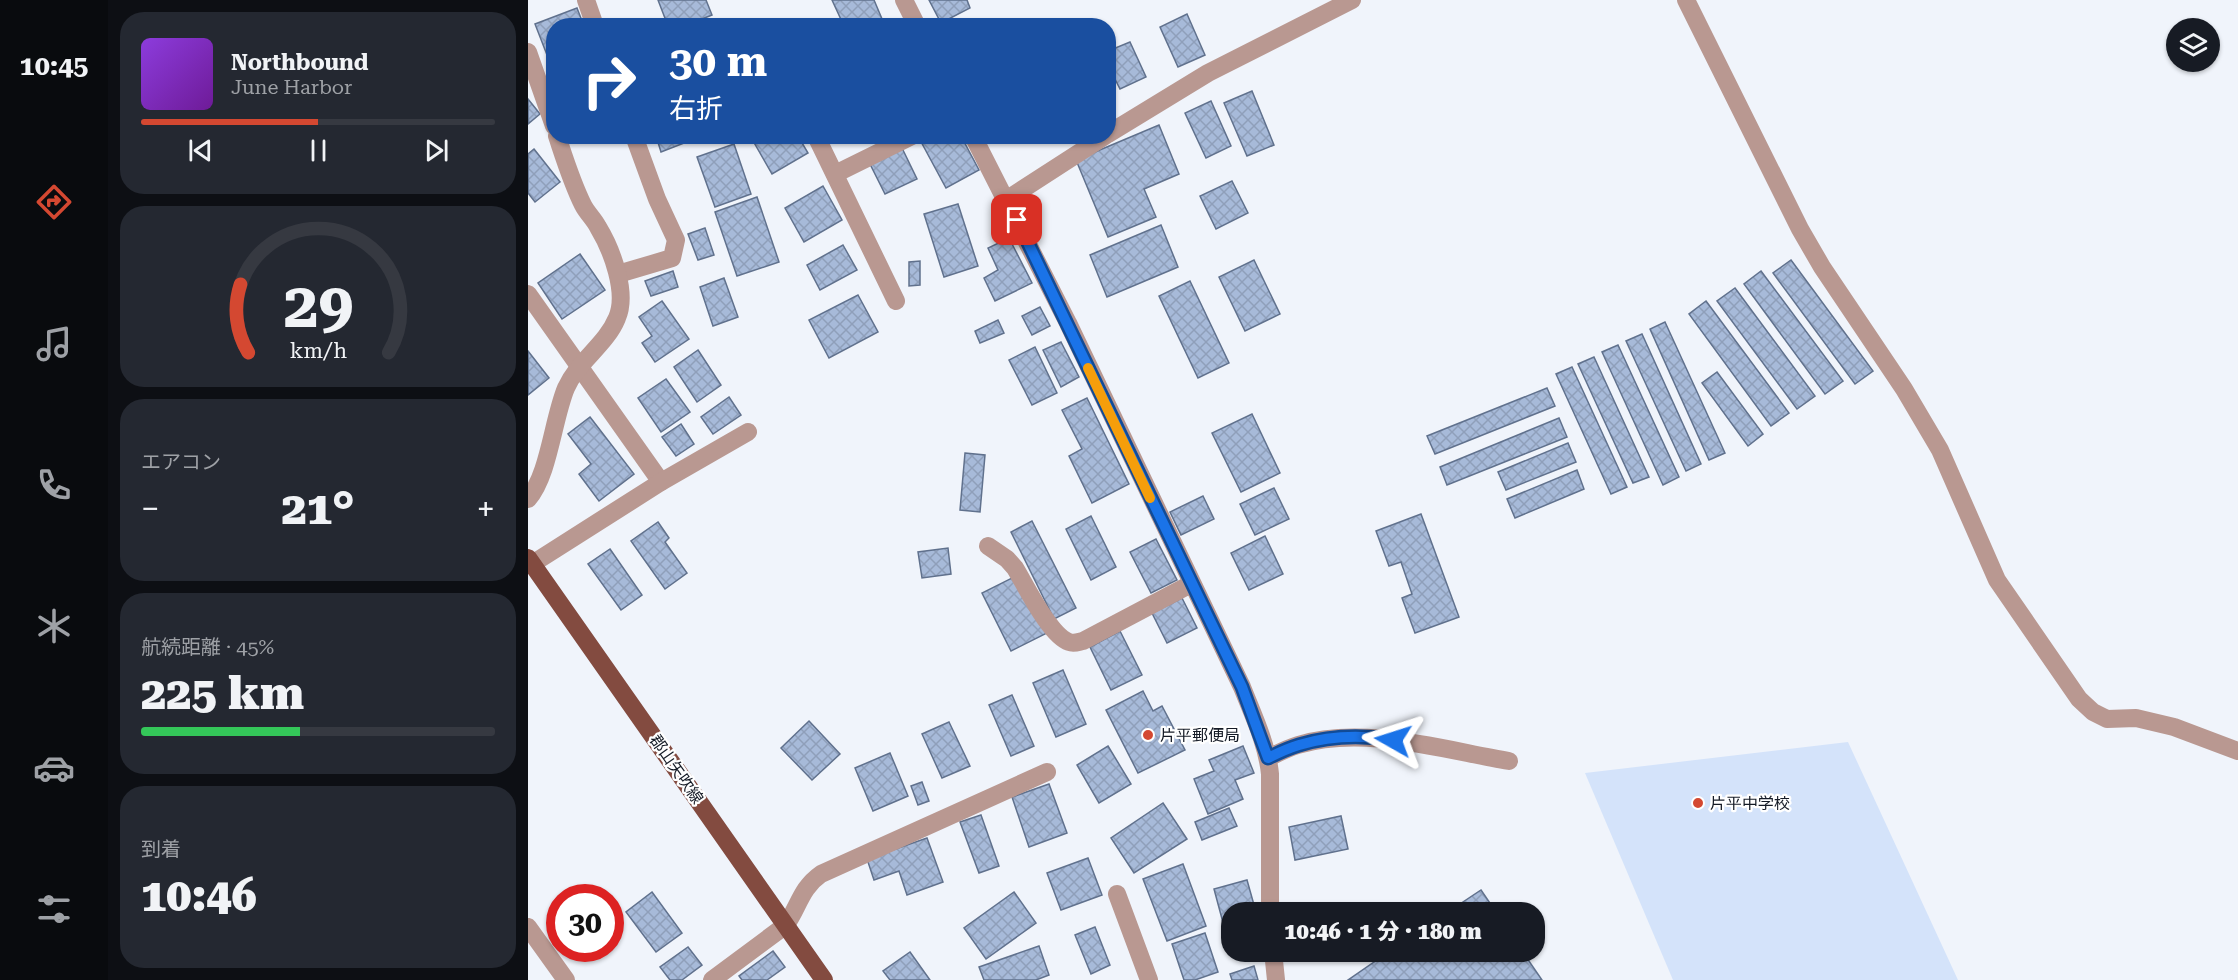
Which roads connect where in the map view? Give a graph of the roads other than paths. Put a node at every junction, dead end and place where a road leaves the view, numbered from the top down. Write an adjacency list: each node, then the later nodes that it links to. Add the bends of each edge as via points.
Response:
1 (586, 0): 5 (street)
2 (904, 0): 6 (street)
3 (1353, 0): 9 (street, via 1208,73)
4 (1686, 0): 28 (street, via 1800,229 1940,450 1996,580 2072,690 2092,712 2107,719 2136,718 2174,727)
5 (592, 18)
6 (913, 18)
7 (528, 52): 8 (street)
8 (546, 103)
9 (1116, 129)
10 (560, 144): 18 (street, via 573,182 599,228)
11 (637, 144): 18 (street, via 676,240 672,258)
12 (820, 144): 16 (street)
13 (896, 144): 16 (street)
14 (977, 144): 17 (street)
15 (1093, 144): 17 (street)
16 (835, 174): 20 (street)
17 (1006, 200): 27 (street)
18 (618, 274): 21 (street, via 617,318)
19 (528, 294): 21 (street)
20 (896, 301)
21 (579, 367): 23 (street); 24 (street, via 566,388 539,482)
22 (748, 432): 23 (street)
23 (662, 482): 26 (street)
24 (528, 499)
25 (988, 546): 27 (street, via 1015,568 1056,634 1067,642 1083,640)
26 (530, 561): 34 (main road, 郡山矢吹線)
27 (1191, 584): 29 (street, via 1242,687)
28 (2238, 751)
29 (1268, 758): 30 (street, via 1298,745 1373,737); 33 (street)
30 (1509, 761)
31 (1047, 772): 34 (street, via 821,874 804,889)
32 (1117, 894): 40 (street)
33 (1270, 902)
34 (786, 925): 38 (street); 39 (main road, 郡山矢吹線)
35 (528, 927): 37 (street)
36 (1274, 962): 41 (street)
37 (566, 980)
38 (712, 980)
39 (824, 980)
40 (1149, 980)
41 (1276, 980)

